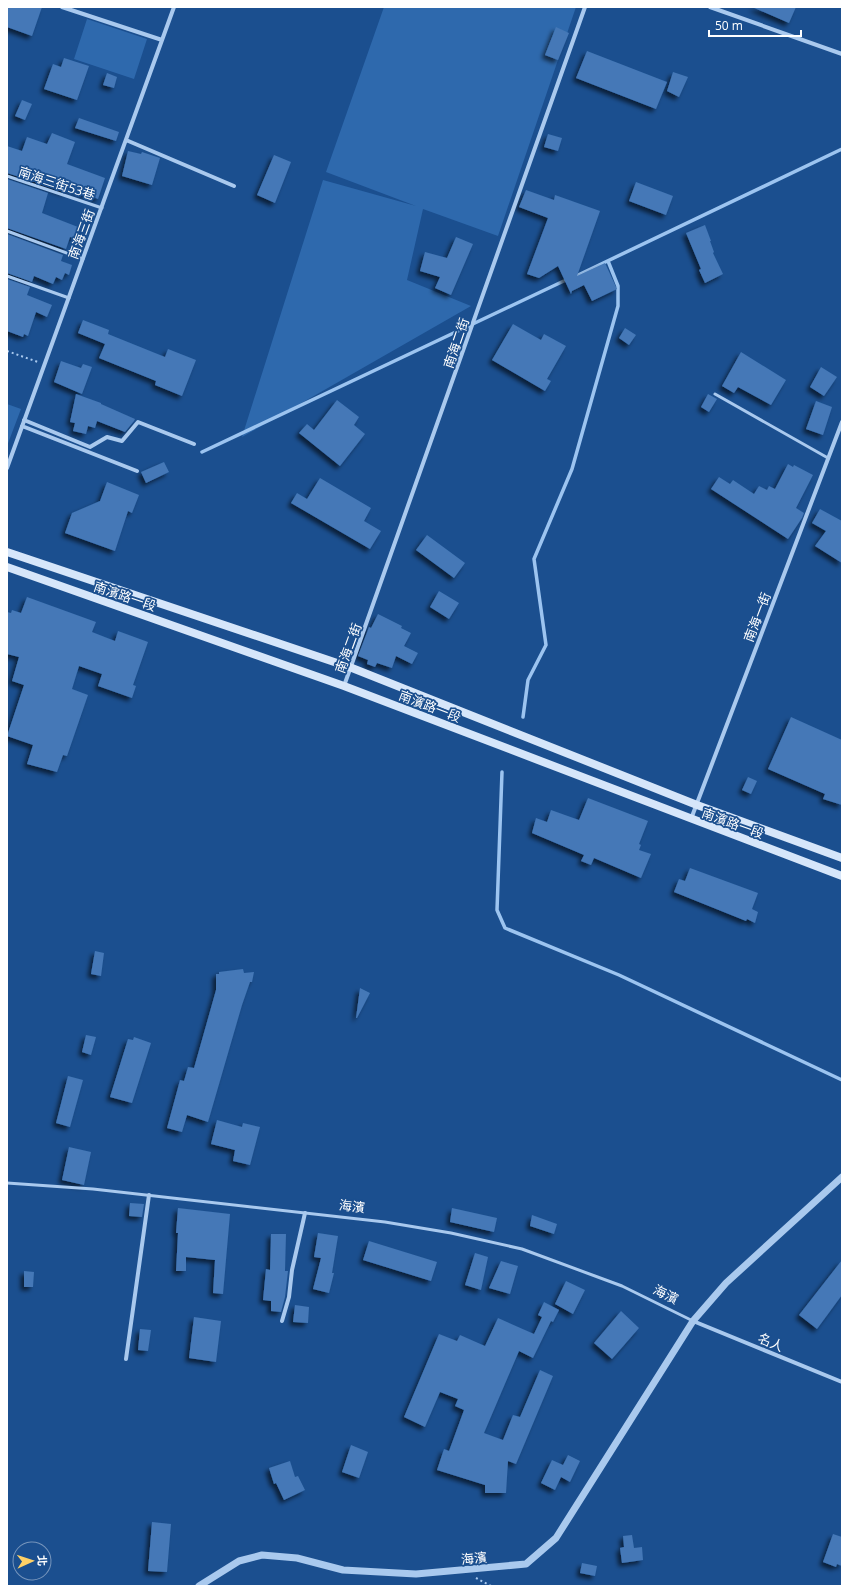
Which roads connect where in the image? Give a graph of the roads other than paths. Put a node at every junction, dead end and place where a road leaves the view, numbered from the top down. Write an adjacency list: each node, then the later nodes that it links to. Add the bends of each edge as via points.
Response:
1 (62, 7): 5 (street)
2 (174, 7): 5 (street, 南海三街)
3 (585, 7): 25 (street, 南海二街)
4 (710, 7): 6 (street)
5 (162, 40): 7 (street, 南海三街)
6 (842, 54)
7 (126, 140): 9 (street); 10 (street, 南海三街)
8 (7, 176): 10 (lane, 南海三街53巷)
9 (234, 186)
10 (102, 208): 12 (street, 南海三街)
11 (7, 231): 12 (lane)
12 (83, 259): 14 (street, 南海三街)
13 (7, 276): 14 (lane)
14 (68, 298): 16 (street, 南海三街)
15 (715, 394): 20 (lane)
16 (24, 420): 18 (street, 南海三街); 19 (street, via 90,447 107,437 122,441 138,422)
17 (842, 422): 20 (street, 南海一街)
18 (22, 426): 21 (street, 南海三街); 22 (street)
19 (194, 444)
20 (828, 458): 27 (street, 南海一街)
21 (7, 468)
22 (138, 471)
23 (7, 552): 25 (main road, 南濱路一段)
24 (7, 567): 26 (main road, 南濱路一段)
25 (352, 668): 26 (street, 南海二街); 27 (main road, 南濱路一段)
26 (344, 686): 28 (main road, 南濱路一段)
27 (697, 805): 28 (street, 南海一街); 29 (main road, 南濱路一段)
28 (691, 820): 30 (main road, 南濱路一段)
29 (842, 858)
30 (842, 876)
31 (842, 1177): 35 (street, via 726,1283)
32 (7, 1183): 33 (lane, 海濱)
33 (149, 1195): 34 (lane, 海濱); 37 (street)
34 (305, 1213): 35 (lane, 海濱, via 385,1222 522,1249 622,1286); 36 (street)
35 (693, 1320): 38 (street, 名人); 39 (street, 海濱, via 556,1538 526,1564 416,1574 343,1570 298,1558 262,1555 239,1561)
36 (282, 1321)
37 (126, 1360)
38 (842, 1382)
39 (200, 1586)

